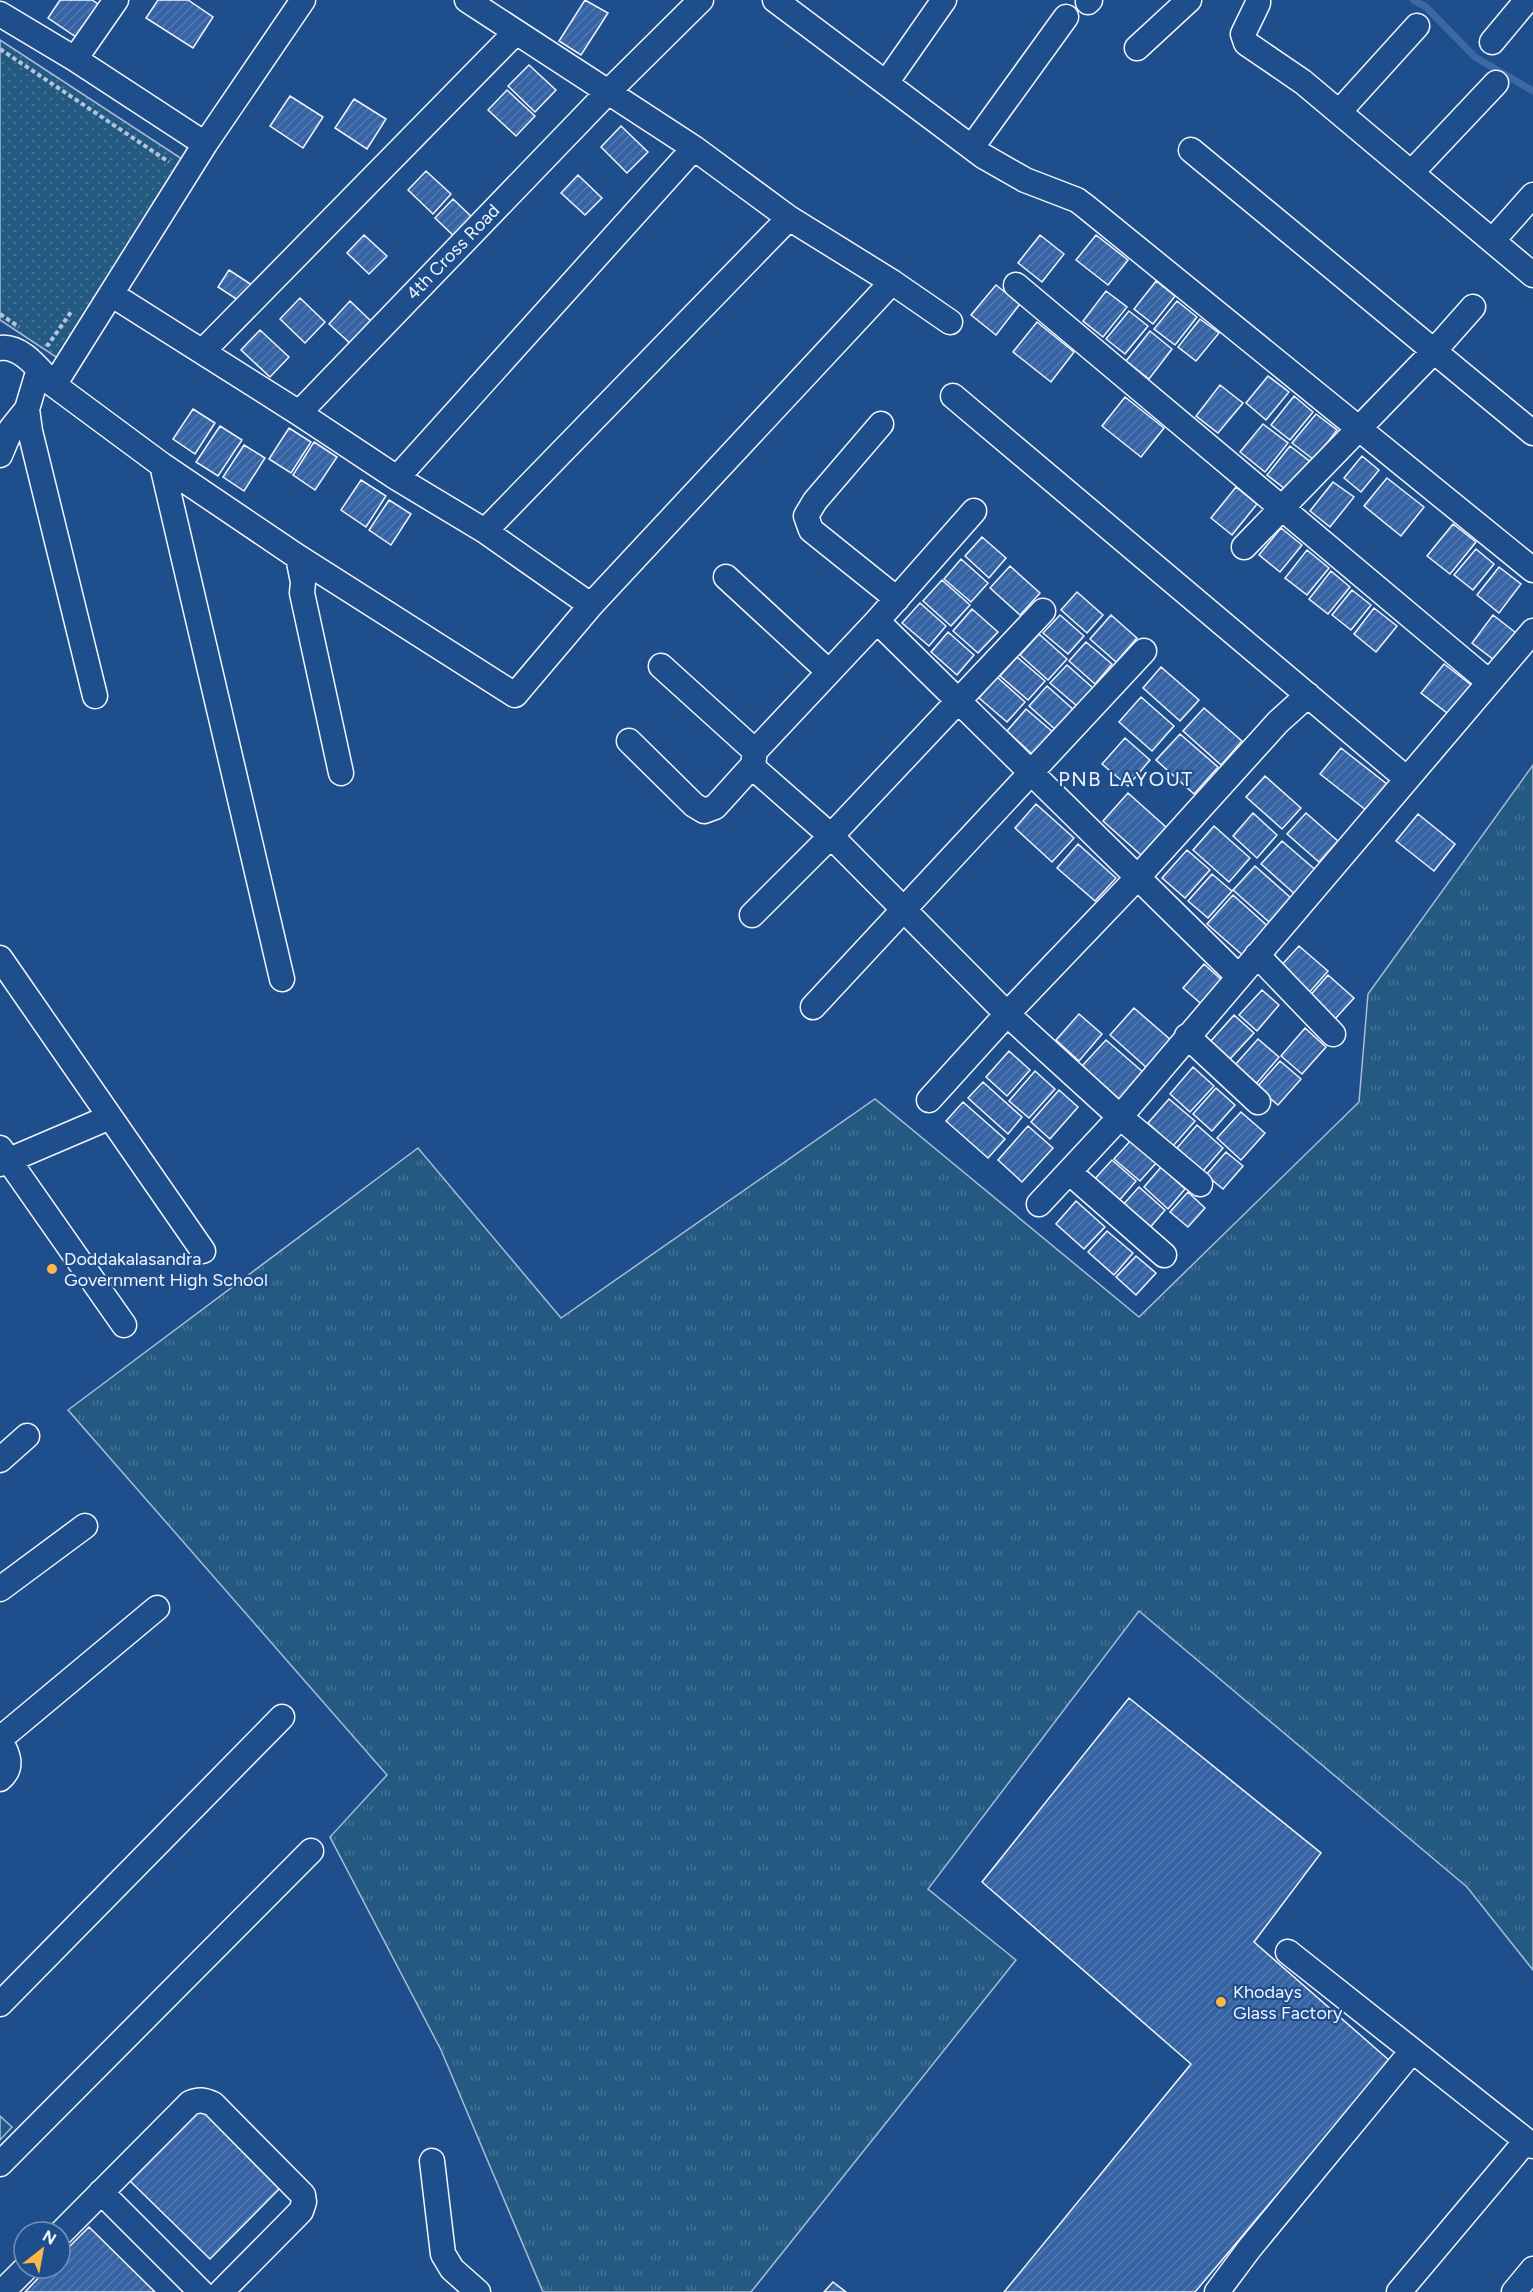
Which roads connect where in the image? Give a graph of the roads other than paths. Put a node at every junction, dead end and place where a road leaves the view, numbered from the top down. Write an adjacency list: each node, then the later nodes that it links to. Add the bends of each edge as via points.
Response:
1 (116, 0): 16 (street)
2 (303, 0): 21 (street)
3 (467, 0): 13 (street)
4 (701, 0): 19 (street, 4th Cross Road)
5 (775, 0): 17 (street)
6 (944, 0): 17 (street)
7 (1189, 0): 15 (street)
8 (1258, 0): 20 (street, via 1243,34 1246,43)
9 (1527, 0): 14 (street)
10 (0, 14): 16 (street)
11 (1066, 17): 22 (street)
12 (1417, 26): 20 (street)
13 (516, 32): 19 (street); 36 (street)
14 (1492, 42)
15 (1137, 48)
16 (75, 59): 21 (street)
17 (886, 83): 22 (street)
18 (1496, 83): 25 (street)
19 (608, 92): 23 (street); 41 (street, 4th Cross Road)
20 (1339, 111): 25 (street)
21 (205, 144): 32 (street)
22 (972, 147): 43 (street, via 1025,180 1077,200)
23 (694, 148): 27 (street); 47 (street)
24 (1191, 150): 37 (street)
25 (1412, 172): 28 (street)
26 (1533, 195): 28 (street)
27 (789, 218): 30 (street); 50 (street)
28 (1493, 240): 29 (street)
29 (1533, 275)
30 (892, 282): 34 (street); 56 (street)
31 (1016, 285): 48 (street)
32 (111, 294): 36 (street); 38 (street)
33 (1473, 307): 37 (street)
34 (950, 322)
35 (0, 348): 38 (street, via 23,355)
36 (203, 351): 41 (street)
37 (1434, 351): 43 (street); 44 (street)
38 (46, 377): 40 (street); 46 (street)
39 (953, 396): 64 (street)
40 (27, 409): 45 (street, via 11,429); 65 (street)
41 (299, 413): 47 (street)
42 (880, 424): 55 (street, via 814,501 806,516 811,530)
43 (1359, 427): 48 (street); 53 (street)
44 (1533, 433)
45 (0, 455)
46 (162, 465): 52 (street); 79 (street)
47 (397, 478): 50 (street)
48 (1281, 507): 51 (street); 63 (street)
49 (974, 511): 55 (street)
50 (484, 531): 56 (street)
51 (1244, 547)
52 (298, 557): 56 (street, via 515,694); 69 (street, via 302,593)
53 (1533, 570)
54 (726, 577): 62 (street)
55 (897, 599): 58 (street)
56 (592, 604)
57 (1043, 611): 66 (street)
58 (877, 621): 62 (street); 66 (street)
59 (1533, 631): 63 (street)
60 (1144, 651): 70 (street)
61 (662, 666): 68 (street)
62 (829, 672): 68 (street)
63 (1489, 682): 71 (street)
64 (1308, 695): 71 (street); 73 (street, via 1278,722)
65 (95, 696)
66 (958, 701): 70 (street); 72 (street)
67 (629, 741): 68 (street, via 704,811 715,807)
68 (754, 758): 72 (street, via 757,771)
69 (341, 773)
70 (1032, 773): 73 (street); 74 (street)
71 (1407, 779): 76 (street)
72 (831, 836): 74 (street); 75 (street)
73 (1138, 877): 78 (street); 81 (street)
74 (904, 909): 80 (street); 81 (street)
75 (752, 915)
76 (1257, 955): 78 (street); 82 (street)
77 (0, 958): 86 (street)
78 (1239, 976): 83 (street)
79 (282, 979)
80 (813, 1007)
81 (1007, 1014): 84 (street); 87 (street)
82 (1333, 1034)
83 (1187, 1036): 85 (street); 87 (street)
84 (929, 1100)
85 (1258, 1102)
86 (110, 1117): 88 (street); 92 (street)
87 (1120, 1117): 89 (street); 90 (street)
88 (3, 1157): 94 (street)
89 (1069, 1172): 91 (street); 93 (street)
90 (1200, 1184)
91 (1039, 1204)
92 (203, 1251)
93 (1164, 1255)
94 (124, 1325)
95 (27, 1436): 96 (street)
96 (0, 1460)
97 (85, 1526): 98 (street)
98 (0, 1589)
99 (157, 1608): 101 (street)
100 (282, 1717): 105 (street)
101 (0, 1740): 102 (street, via 9,1757)
102 (0, 1779)
103 (311, 1851): 109 (street)
104 (1288, 1952): 106 (street)
105 (0, 2004)
106 (1412, 2051): 107 (street); 118 (street)
107 (1529, 2143): 119 (street)
108 (432, 2161): 117 (street, via 443,2254 452,2269)
109 (0, 2164)
110 (101, 2192): 111 (street); 115 (street); 116 (street, via 190,2103 197,2100 213,2104 303,2195 304,2202 301,2211)
111 (72, 2222)
112 (1533, 2269): 120 (street)
113 (14, 2280): 114 (street)
114 (2, 2292)
115 (201, 2292)
116 (221, 2292)
117 (478, 2292)
118 (1217, 2292)
119 (1399, 2292)
120 (1514, 2292)

